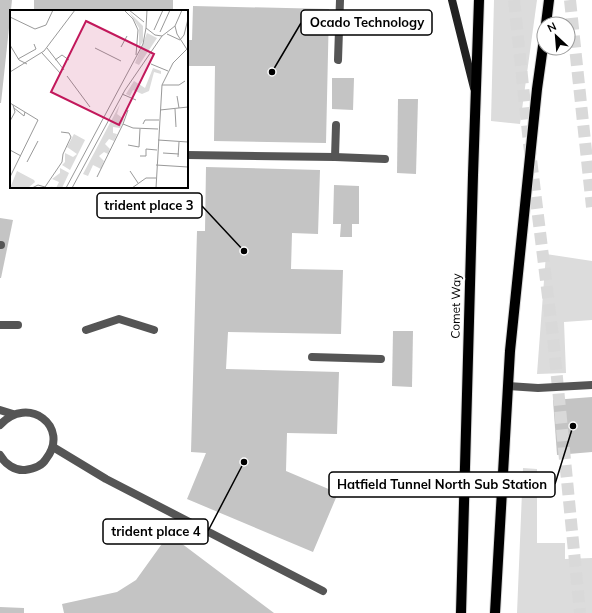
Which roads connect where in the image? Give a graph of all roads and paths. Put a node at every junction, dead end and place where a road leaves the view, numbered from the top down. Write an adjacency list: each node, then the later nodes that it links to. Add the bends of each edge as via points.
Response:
1 (340, 0): 7 (street)
2 (452, 0): 8 (street)
3 (479, 0): 8 (main road, Comet Way)
4 (550, 0): 5 (main road)
5 (547, 16)
6 (542, 56): 20 (main road)
7 (338, 60)
8 (475, 94): 27 (main road, Comet Way)
9 (336, 125): 11 (street)
10 (188, 155): 11 (street)
11 (335, 157): 12 (street)
12 (386, 160)
13 (0, 325): 14 (street)
14 (18, 325)
15 (86, 330): 16 (street, via 119,319)
16 (154, 330)
17 (312, 357): 18 (street)
18 (381, 359)
19 (592, 385): 20 (street, via 538,388)
20 (508, 386): 28 (main road)
21 (0, 410): 22 (street)
22 (13, 414): 23 (street); 24 (street, via 34,413 42,418 54,436)
23 (0, 425)
24 (53, 447): 25 (street, via 44,463 26,470 10,466); 26 (street, via 132,492)
25 (0, 455)
26 (322, 591)
27 (461, 613)
28 (495, 613)

